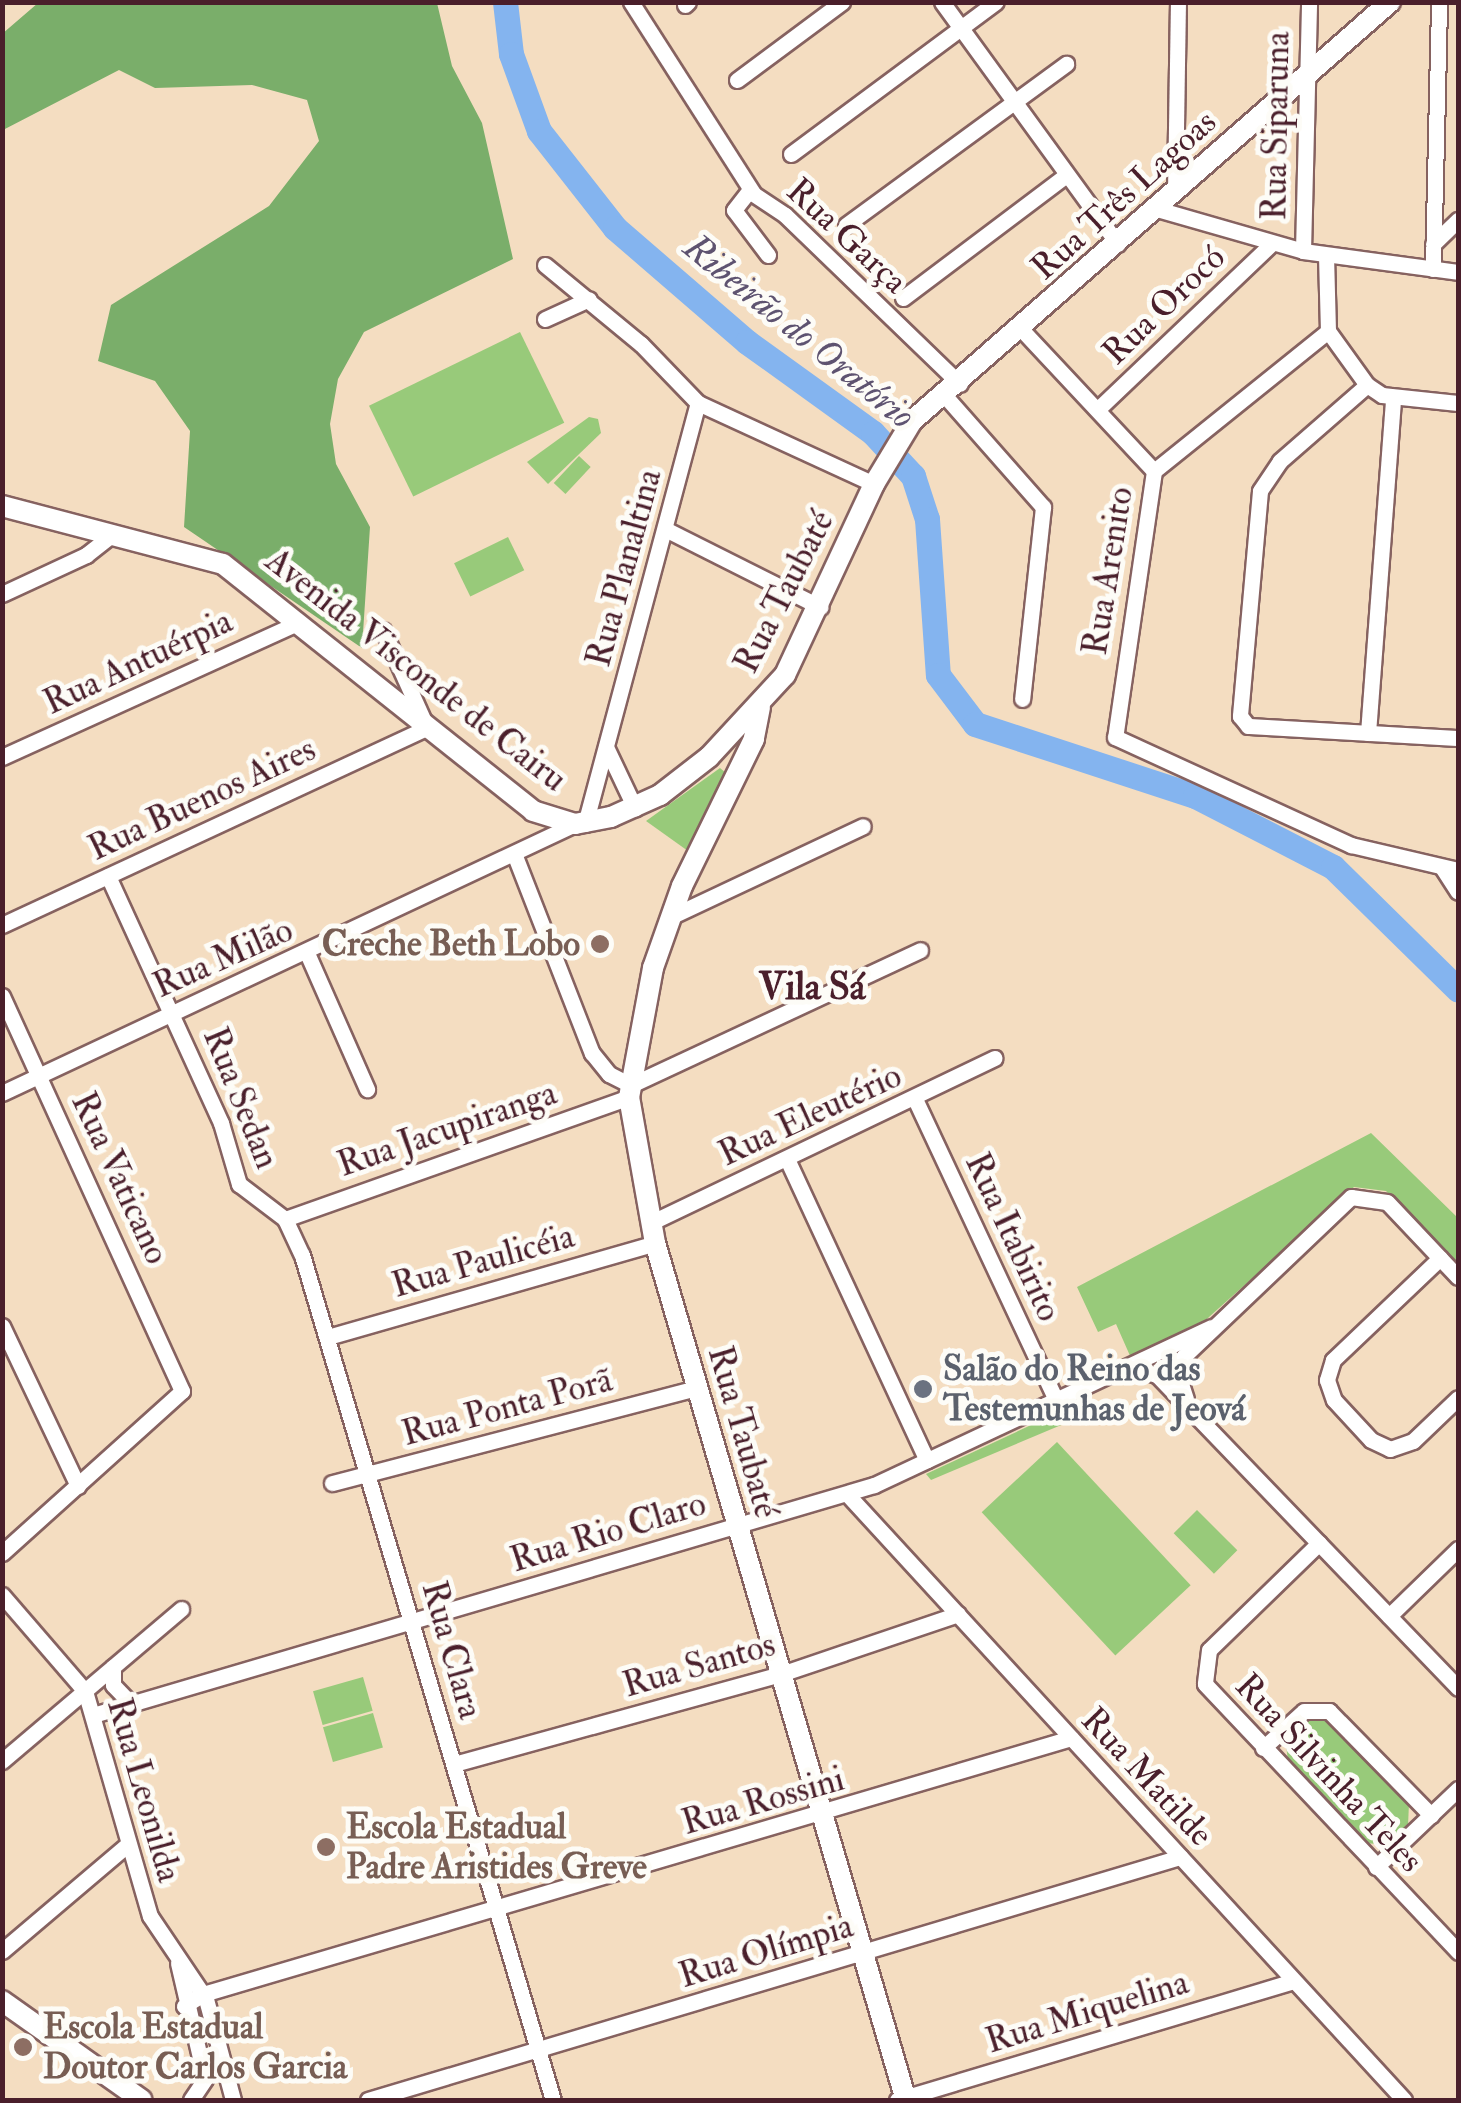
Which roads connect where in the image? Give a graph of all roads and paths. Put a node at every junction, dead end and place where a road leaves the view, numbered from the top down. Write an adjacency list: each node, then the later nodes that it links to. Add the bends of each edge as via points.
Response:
1 (630, 2): 17 (street)
2 (842, 2): 12 (street)
3 (942, 2): 9 (street)
4 (996, 2): 9 (street)
5 (1178, 2): 16 (street)
6 (1309, 2): 11 (street, Rua Siparuna)
7 (1390, 2): 11 (street, Rua Três Lagoas)
8 (1439, 2): 23 (street)
9 (960, 28): 13 (street); 14 (street)
10 (1066, 64): 13 (street)
11 (1308, 74): 16 (street, Rua Três Lagoas); 24 (street, Rua Siparuna)
12 (738, 80)
13 (1014, 101): 15 (street); 20 (street)
14 (791, 154)
15 (1066, 174): 21 (street); 30 (street)
16 (1175, 192): 18 (street, Rua Três Lagoas)
17 (753, 193): 25 (street, Rua Garça, via 734,210); 36 (street, Rua Garça, via 786,216)
18 (1157, 209): 21 (street, Rua Três Lagoas); 22 (street)
19 (1458, 220): 23 (street)
20 (846, 225)
21 (1118, 244): 33 (street, Rua Três Lagoas)
22 (1271, 244): 24 (street); 40 (street, Rua Orocó)
23 (1433, 244): 28 (street)
24 (1303, 251): 26 (street)
25 (768, 255)
26 (1326, 255): 28 (street); 34 (street)
27 (545, 265): 31 (street)
28 (1434, 269): 29 (street)
29 (1458, 272)
30 (902, 298)
31 (589, 300): 32 (street); 38 (street)
32 (545, 319)
33 (1022, 330): 36 (street, Rua Três Lagoas); 40 (street, Rua Arenito)
34 (1328, 331): 35 (street); 42 (street)
35 (1367, 385): 37 (street); 54 (street, via 1280,461 1260,491 1241,709 1248,726)
36 (953, 390): 41 (street, Rua Três Lagoas); 51 (street, Rua Garça, via 1043,507)
37 (1393, 397): 39 (street); 54 (street)
38 (698, 403): 43 (street); 45 (street, Rua Planaltina)
39 (1458, 403)
40 (1098, 409): 42 (street, Rua Arenito)
41 (902, 434): 43 (street, Rua Taubaté)
42 (1154, 472): 64 (street, Rua Arenito, via 1112,726 1126,746 1351,845)
43 (874, 484): 48 (street, Rua Taubaté)
44 (7, 505): 46 (street, Avenida Visconde de Cairu)
45 (666, 529): 48 (street); 56 (street, Rua Planaltina)
46 (108, 537): 47 (street, via 86,555); 49 (street, Avenida Visconde de Cairu, via 223,564)
47 (2, 594)
48 (820, 607): 52 (street, Rua Taubaté)
49 (299, 622): 53 (street, Avenida Visconde de Cairu); 58 (street, Rua Antuérpia)
50 (383, 630): 53 (street)
51 (1022, 699)
52 (760, 706): 57 (street, Avenida Visconde de Cairu); 59 (street, Rua Taubaté, via 754,739)
53 (427, 728): 61 (street, Avenida Visconde de Cairu, via 533,811); 65 (street, Rua Buenos Aires)
54 (1368, 733): 55 (street)
55 (1458, 738)
56 (606, 747): 60 (street); 61 (street, Rua Planaltina)
57 (720, 747): 59 (street, via 730,760); 60 (street, Avenida Visconde de Cairu)
58 (2, 757)
59 (728, 781): 67 (street, Rua Taubaté)
60 (635, 808): 61 (street, Avenida Visconde de Cairu)
61 (580, 824): 63 (street, Rua Milão)
62 (863, 826): 67 (street)
63 (515, 856): 70 (street, Rua Milão); 76 (street, via 592,1053)
64 (1450, 869): 66 (street)
65 (108, 876): 68 (street, Rua Buenos Aires); 72 (street, Rua Sedan)
66 (1458, 892)
67 (670, 918): 76 (street, Rua Taubaté, via 645,998)
68 (2, 925)
69 (920, 950): 76 (street, Rua Jacupiranga)
70 (307, 953): 72 (street, Rua Milão); 75 (street)
71 (2, 996): 74 (street, Rua Vaticano)
72 (172, 1013): 74 (street, Rua Milão); 80 (street, Rua Sedan, via 224,1132 239,1184)
73 (994, 1058): 78 (street, Rua Eleutério)
74 (40, 1076): 77 (street, Rua Milão); 95 (street, Rua Vaticano, via 182,1385 177,1399)
75 (368, 1089)
76 (630, 1091): 80 (street, Rua Jacupiranga); 81 (street, Rua Taubaté)
77 (2, 1093)
78 (915, 1099): 79 (street, Rua Eleutério); 90 (street, Rua Itabirito)
79 (787, 1159): 81 (street, Rua Eleutério); 92 (street)
80 (285, 1219): 86 (street, Rua Clara)
81 (652, 1233): 86 (street, Rua Paulicéia); 88 (street, Rua Taubaté)
82 (1440, 1258): 83 (street, Rua Rio Claro); 85 (street, Rua Rio Claro, via 1387,1202 1351,1197); 89 (street, via 1334,1360 1327,1380 1334,1400 1370,1440 1390,1450 1413,1441)
83 (1458, 1278)
84 (2, 1326): 95 (street)
85 (1212, 1327): 87 (street, Rua Rio Claro); 91 (street, Rua Rio Claro, via 1177,1367)
86 (328, 1337): 93 (street, Rua Clara)
87 (1126, 1367): 90 (street, Rua Rio Claro); 91 (street, via 1152,1371)
88 (697, 1388): 93 (street, Rua Ponta Porã); 97 (street, Rua Taubaté)
89 (1458, 1398)
90 (1056, 1400): 92 (street, Rua Rio Claro)
91 (1192, 1411): 98 (street)
92 (927, 1460): 96 (street, Rua Rio Claro)
93 (372, 1473): 94 (street, Rua Ponta Porã); 105 (street, Rua Clara)
94 (332, 1483)
95 (78, 1486): 100 (street)
96 (847, 1494): 97 (street, Rua Rio Claro); 103 (street, Rua Matilde)
97 (735, 1525): 105 (street, Rua Rio Claro); 107 (street, Rua Taubaté)
98 (1319, 1544): 104 (street); 113 (street, Rua Silvinha Teles, via 1205,1657 1205,1684)
99 (1458, 1548): 104 (street)
100 (2, 1553)
101 (2, 1595): 109 (street, Rua Leonilda)
102 (180, 1610): 106 (street)
103 (958, 1614): 107 (street, Rua Santos); 112 (street, Rua Matilde)
104 (1389, 1616): 108 (street)
105 (413, 1622): 110 (street, Rua Rio Claro); 115 (street, Rua Clara)
106 (113, 1667): 109 (street); 110 (street, via 113,1686)
107 (778, 1674): 115 (street, Rua Santos); 118 (street, Rua Taubaté)
108 (1458, 1688)
109 (86, 1691): 111 (street, Rua Leonilda); 114 (street)
110 (132, 1705): 111 (street, Rua Rio Claro)
111 (93, 1716): 119 (street, Rua Leonilda)
112 (1071, 1738): 118 (street, Rua Rossini); 120 (street, Rua Matilde)
113 (1263, 1748): 117 (street, via 1304,1711 1329,1711); 121 (street, Rua Silvinha Teles)
114 (2, 1761)
115 (454, 1764): 122 (street, Rua Clara)
116 (1458, 1789): 117 (street)
117 (1431, 1815): 121 (street)
118 (820, 1816): 122 (street, Rua Rossini); 125 (street, Rua Taubaté)
119 (128, 1844): 124 (street); 126 (street, Rua Leonilda, via 154,1925)
120 (1180, 1857): 125 (street, Rua Olímpia); 127 (street, Rua Matilde)
121 (1376, 1868): 123 (street, Rua Silvinha Teles)
122 (497, 1907): 128 (street, Rua Rossini); 131 (street, Rua Clara)
123 (1456, 1946)
124 (2, 1952)
125 (860, 1954): 131 (street, Rua Olímpia); 137 (street, Rua Taubaté)
126 (178, 1963): 128 (street, Rua Leonilda); 130 (street, Rua Leonilda)
127 (1294, 1982): 137 (street, Rua Miquelina); 138 (street, Rua Matilde)
128 (202, 1994): 130 (street, Rua Rossini); 134 (street, Rua Leonilda)
129 (2, 2001): 132 (street)
130 (184, 2006): 133 (street, Rua Leonilda, via 205,2079)
131 (538, 2052): 135 (street, Rua Olímpia); 136 (street, Rua Clara)
132 (142, 2100)
133 (192, 2100)
134 (233, 2100)
135 (368, 2100)
136 (553, 2100)
137 (902, 2100)
138 (1404, 2100)

